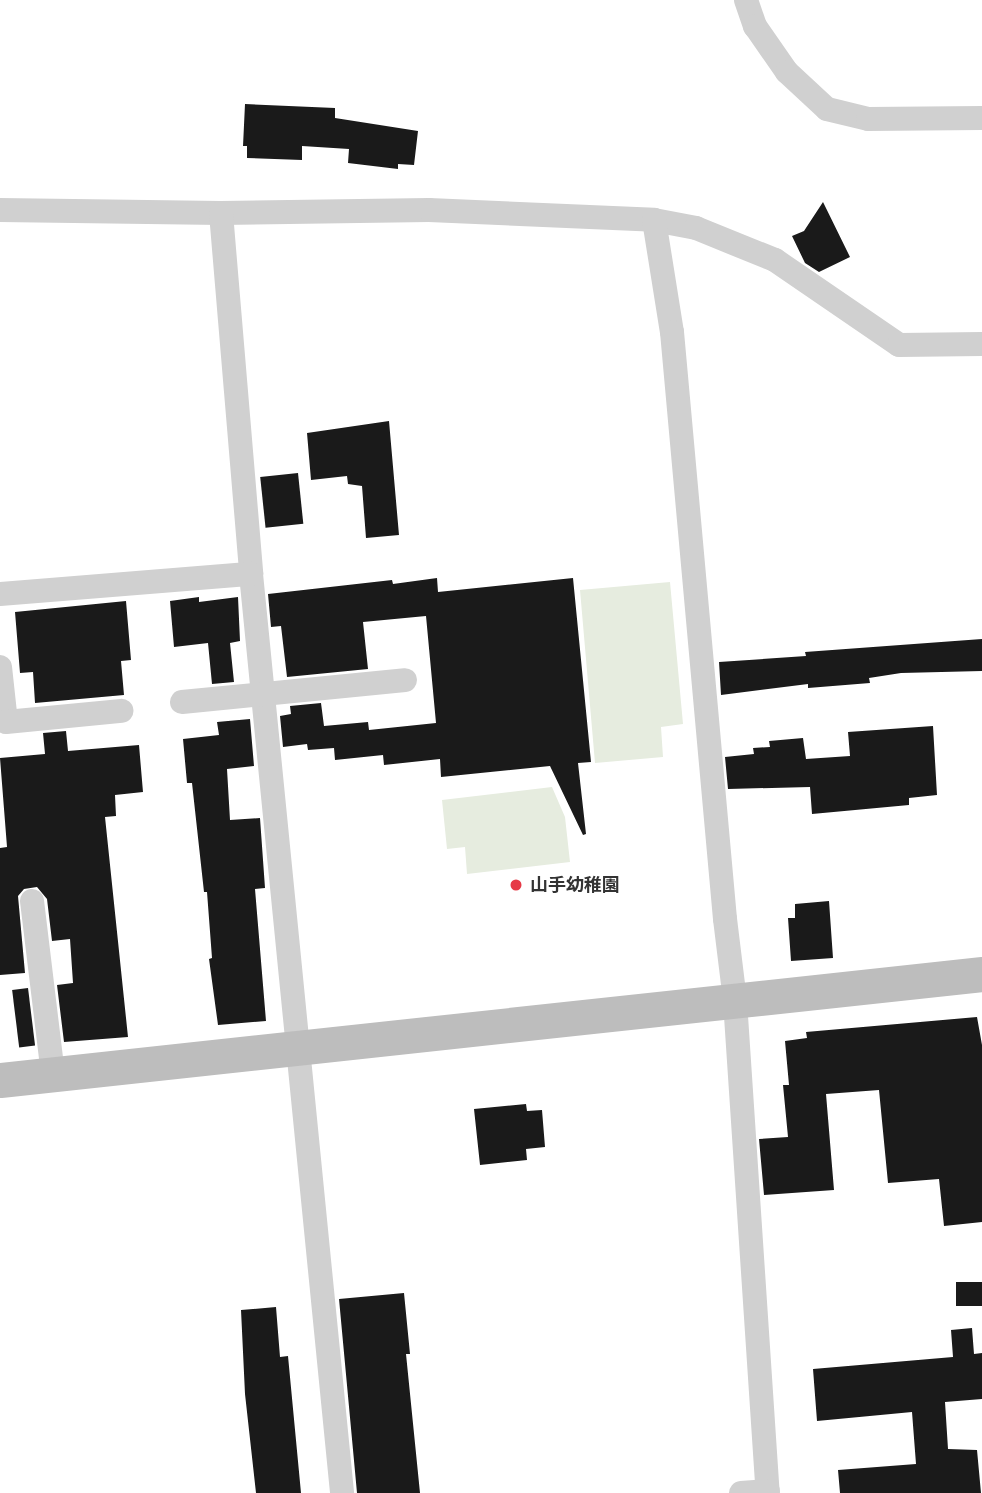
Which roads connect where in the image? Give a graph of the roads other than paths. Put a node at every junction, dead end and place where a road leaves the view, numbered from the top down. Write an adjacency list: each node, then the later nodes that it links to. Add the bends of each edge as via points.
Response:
1 (746, 0): 2 (street, via 755,26 787,72 827,109 868,118)
2 (982, 118)
3 (0, 210): 4 (street)
4 (220, 213): 5 (street, via 429,210); 7 (street)
5 (654, 220): 6 (street, via 696,228 775,260 899,345); 16 (street, via 672,332)
6 (982, 344)
7 (251, 574): 8 (street); 11 (street)
8 (0, 594)
9 (0, 667): 13 (street, via 6,722)
10 (405, 680): 11 (street)
11 (262, 694): 12 (street); 17 (street)
12 (182, 702)
13 (121, 711)
14 (32, 901): 18 (street)
15 (982, 974): 16 (street)
16 (736, 1001): 17 (street); 20 (street)
17 (297, 1049): 18 (street); 21 (street)
18 (53, 1074): 19 (street)
19 (0, 1080)
20 (768, 1492): 22 (street)
21 (342, 1493)
22 (741, 1493)

